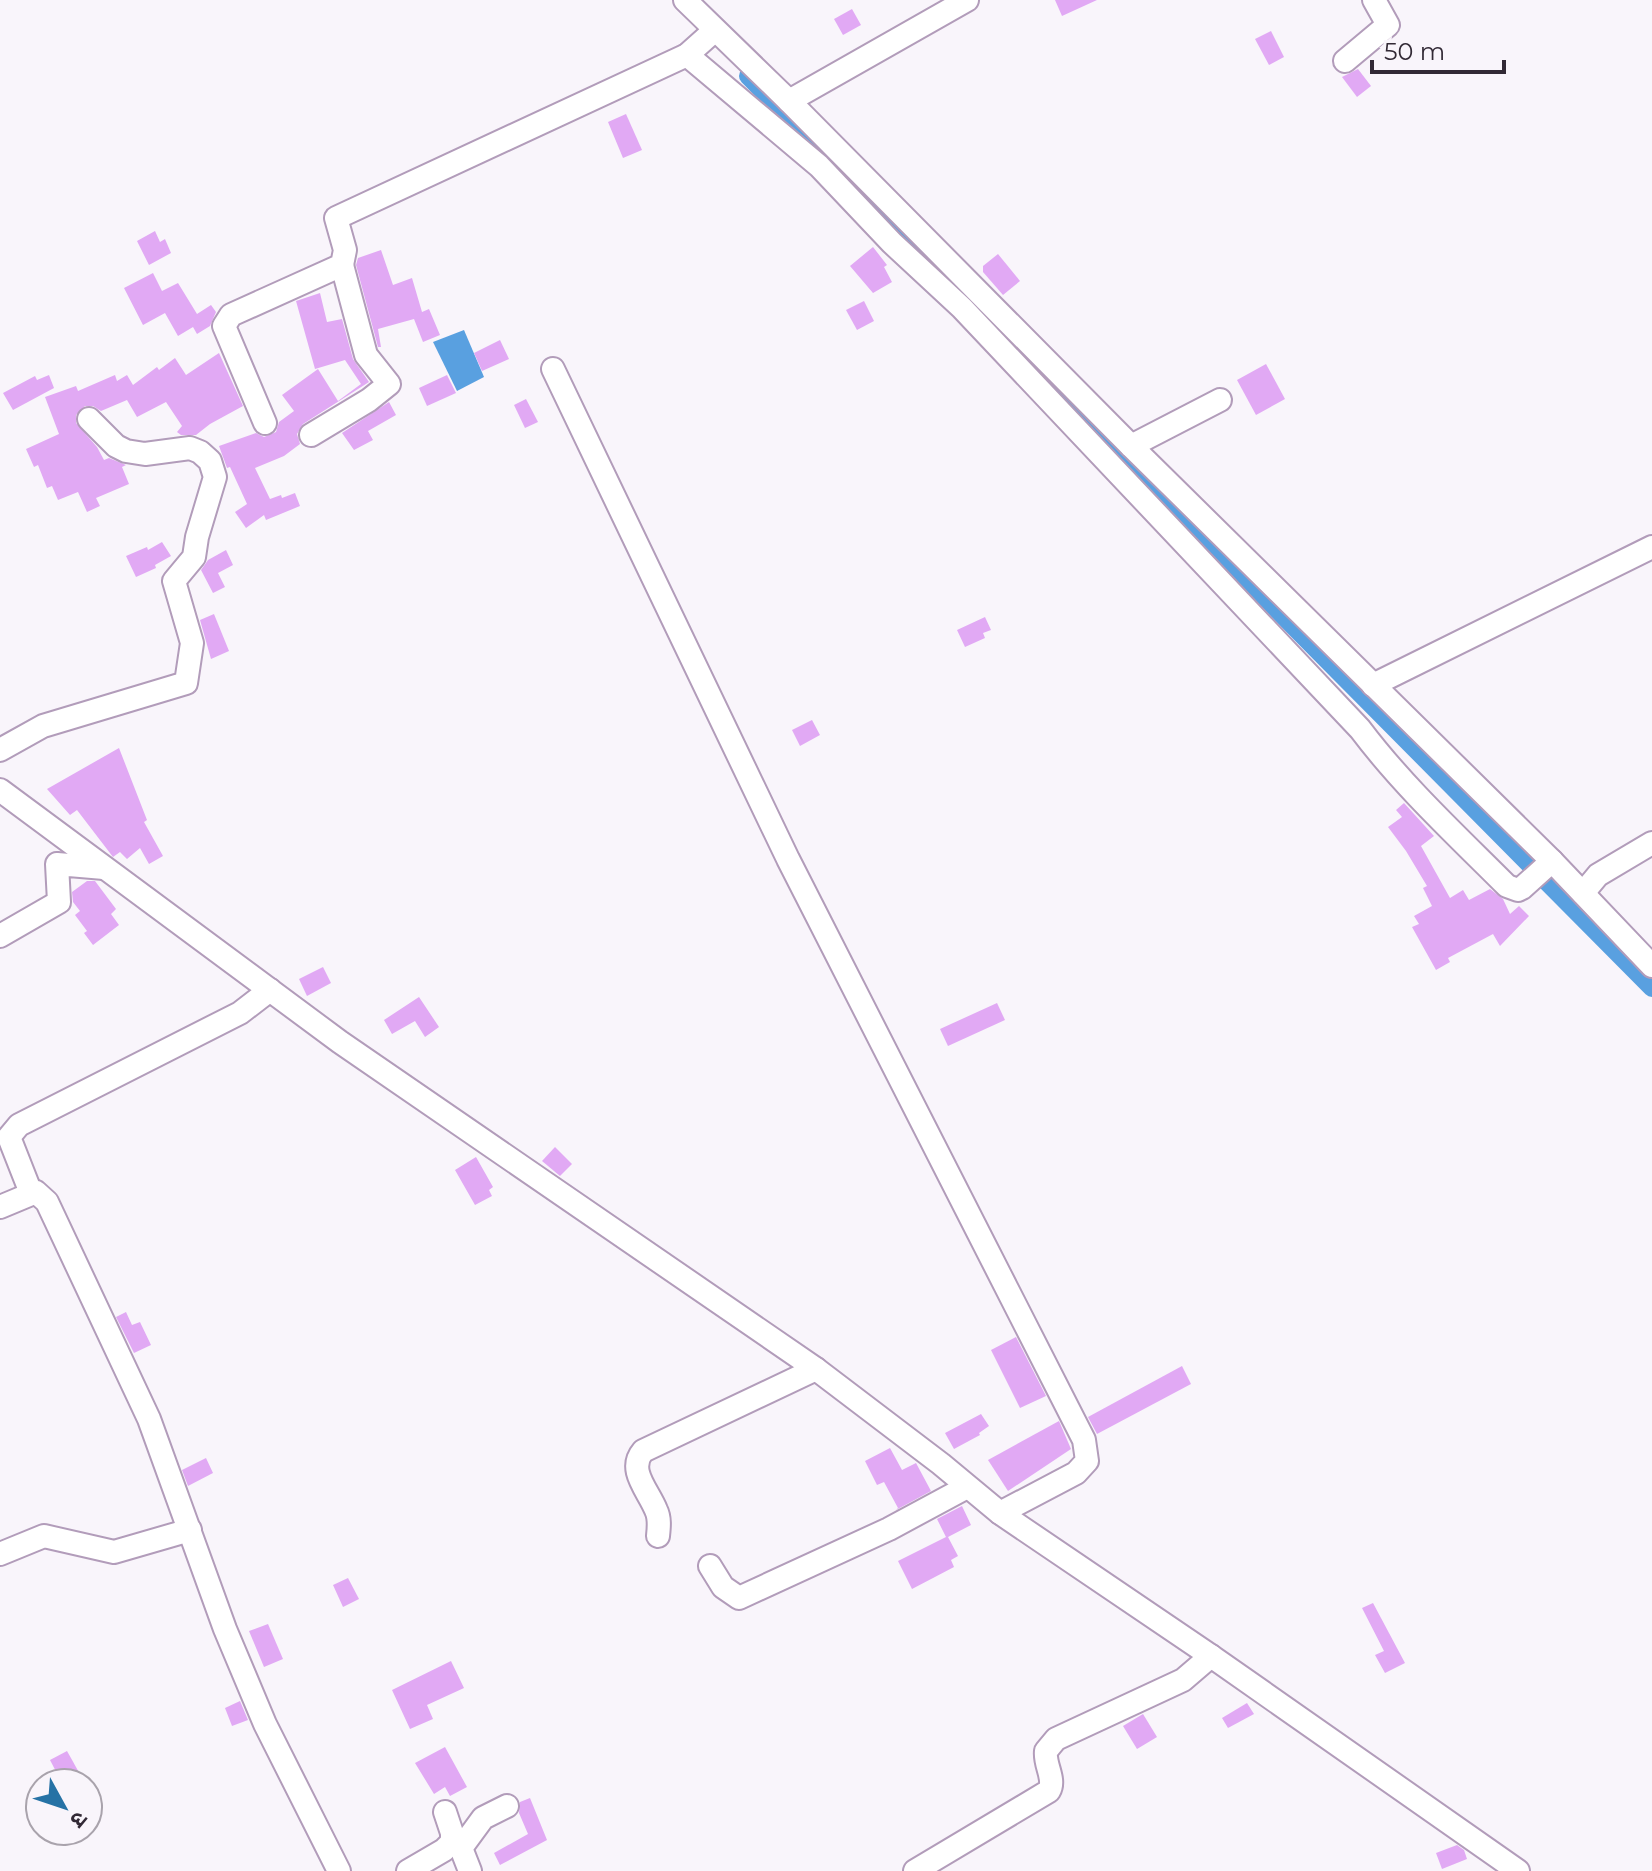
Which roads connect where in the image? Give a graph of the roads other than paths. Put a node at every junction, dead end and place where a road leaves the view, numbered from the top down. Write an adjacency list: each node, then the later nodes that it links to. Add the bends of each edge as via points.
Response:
1 (685, 0): 4 (street)
2 (967, 0): 7 (street)
3 (1374, 0): 6 (street, via 1388,25)
4 (713, 32): 5 (street); 7 (street)
5 (688, 54): 8 (street, via 343,213 336,218 345,250); 20 (street, via 819,166 962,308 1507,886 1518,890)
6 (1345, 61)
7 (789, 101): 14 (street)
8 (342, 265): 12 (street, via 226,320); 13 (street, via 366,355 389,384)
9 (553, 369): 30 (street, via 788,859 1084,1440 1087,1461 1076,1473)
10 (1220, 400): 14 (street)
11 (89, 419): 17 (street, via 126,451 190,448 214,470 194,557 174,581 192,643 186,683 43,726)
12 (265, 423)
13 (311, 435)
14 (1131, 446): 16 (street)
15 (1652, 547): 16 (street)
16 (1373, 685): 20 (street)
17 (0, 750)
18 (0, 790): 21 (street)
19 (1652, 843): 22 (street, via 1598,875)
20 (1546, 867): 22 (street)
21 (105, 868): 23 (street, via 57,864 59,902); 25 (street)
22 (1583, 893): 24 (street)
23 (0, 936)
24 (1652, 966)
25 (270, 990): 26 (street, via 240,1013 19,1125 9,1137); 28 (street)
26 (31, 1193): 27 (street); 31 (street, via 47,1202 115,1344)
27 (0, 1207)
28 (816, 1369): 29 (street); 32 (street, via 636,1458 636,1470 658,1512)
29 (967, 1487): 30 (street); 34 (street, via 739,1598 723,1587)
30 (1000, 1513): 35 (street)
31 (190, 1530): 33 (street, via 114,1552 44,1536); 38 (street, via 265,1724)
32 (658, 1536)
33 (0, 1554)
34 (710, 1566)
35 (1211, 1656): 41 (street, via 1183,1680 1056,1739 1046,1751 1049,1791); 42 (street)
36 (507, 1806): 40 (street, via 483,1818 461,1848)
37 (445, 1812): 39 (street, via 452,1842)
38 (339, 1871)
39 (408, 1871)
40 (470, 1871)
41 (915, 1871)
42 (1518, 1871)

